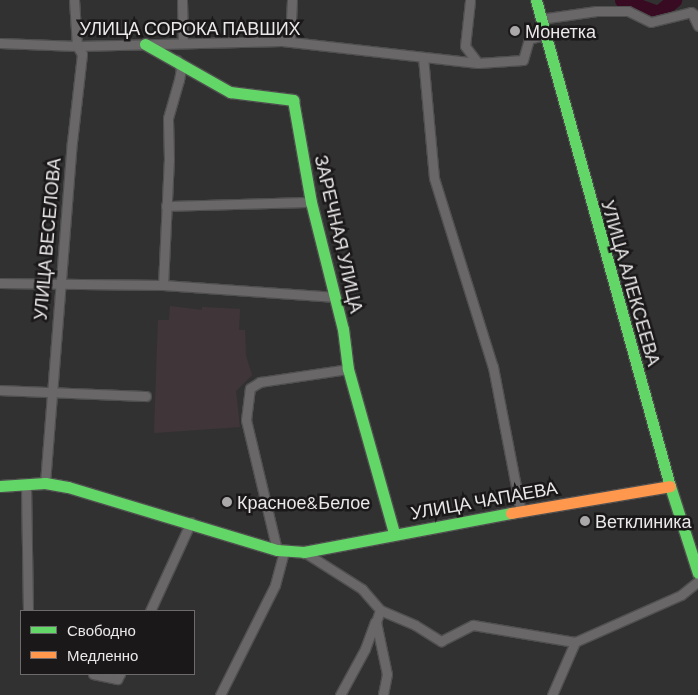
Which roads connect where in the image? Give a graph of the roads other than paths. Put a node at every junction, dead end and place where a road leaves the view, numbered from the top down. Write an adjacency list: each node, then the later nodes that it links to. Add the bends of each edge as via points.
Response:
1 (74, 0): 14 (street, УЛИЦА ВЕСЕЛОВА)
2 (182, 0): 12 (street)
3 (292, 0): 10 (street)
4 (536, 0): 7 (street, УЛИЦА АЛЕКСЕЕВА)
5 (470, 1): 17 (street, via 465,46)
6 (696, 13): 7 (street, via 651,22 620,11); 8 (street)
7 (540, 19): 9 (street, УЛИЦА АЛЕКСЕЕВА)
8 (698, 26)
9 (544, 35): 17 (street, УЛИЦА СОРОКА ПАВШИХ, via 529,40 523,60); 31 (street, УЛИЦА АЛЕКСЕЕВА)
10 (290, 42): 12 (street, УЛИЦА СОРОКА ПАВШИХ); 15 (street, УЛИЦА СОРОКА ПАВШИХ)
11 (0, 43): 14 (street, УЛИЦА СОРОКА ПАВШИХ)
12 (184, 43): 13 (street, УЛИЦА СОРОКА ПАВШИХ)
13 (144, 44): 14 (street, УЛИЦА СОРОКА ПАВШИХ); 16 (street, ЗАРЕЧНАЯ УЛИЦА)
14 (77, 46): 20 (street, УЛИЦА ВЕСЕЛОВА, via 82,54)
15 (423, 57): 17 (street, УЛИЦА СОРОКА ПАВШИХ); 32 (street, via 434,178 493,367)
16 (177, 60): 18 (street, ЗАРЕЧНАЯ УЛИЦА, via 194,74 230,92 293,100); 19 (street, via 181,69 168,118)
17 (478, 63)
18 (310, 202): 19 (street); 23 (street, ЗАРЕЧНАЯ УЛИЦА)
19 (166, 206): 22 (street)
20 (60, 281): 21 (street); 22 (street); 26 (street, УЛИЦА ВЕСЕЛОВА)
21 (0, 283)
22 (163, 285): 23 (street)
23 (333, 298): 24 (street, ЗАРЕЧНАЯ УЛИЦА, via 343,329)
24 (348, 369): 34 (street, ЗАРЕЧНАЯ УЛИЦА); 35 (street, via 260,382 250,388 246,420)
25 (0, 390): 26 (street)
26 (51, 391): 27 (street); 28 (street, УЛИЦА ВЕСЕЛОВА)
27 (146, 396)
28 (45, 483): 29 (street, УЛИЦА ЧАПАЕВА); 33 (street, УЛИЦА ЧАПАЕВА, via 98,494)
29 (26, 484): 30 (street, УЛИЦА ЧАПАЕВА); 39 (street)
30 (0, 486)
31 (670, 486): 32 (street, УЛИЦА ЧАПАЕВА); 37 (street, УЛИЦА АЛЕКСЕЕВА)
32 (522, 512): 34 (street, УЛИЦА ЧАПАЕВА)
33 (191, 522): 35 (street, УЛИЦА ЧАПАЕВА); 40 (street)
34 (394, 533): 36 (street, УЛИЦА ЧАПАЕВА)
35 (280, 550): 36 (street, УЛИЦА ЧАПАЕВА); 46 (street, via 275,585)
36 (304, 552): 41 (street, УЛИЦА ЧАПАЕВА, via 362,589)
37 (698, 573)
38 (698, 581): 43 (street, via 681,595)
39 (28, 610)
40 (150, 610)
41 (380, 610): 42 (street); 43 (street, УЛИЦА ЧАПАЕВА, via 441,641 473,625)
42 (376, 622): 47 (street, via 366,649); 48 (street, via 386,674)
43 (575, 642): 49 (street)
44 (98, 675): 45 (street, via 117,679)
45 (119, 675)
46 (220, 695)
47 (340, 695)
48 (383, 695)
49 (552, 695)

